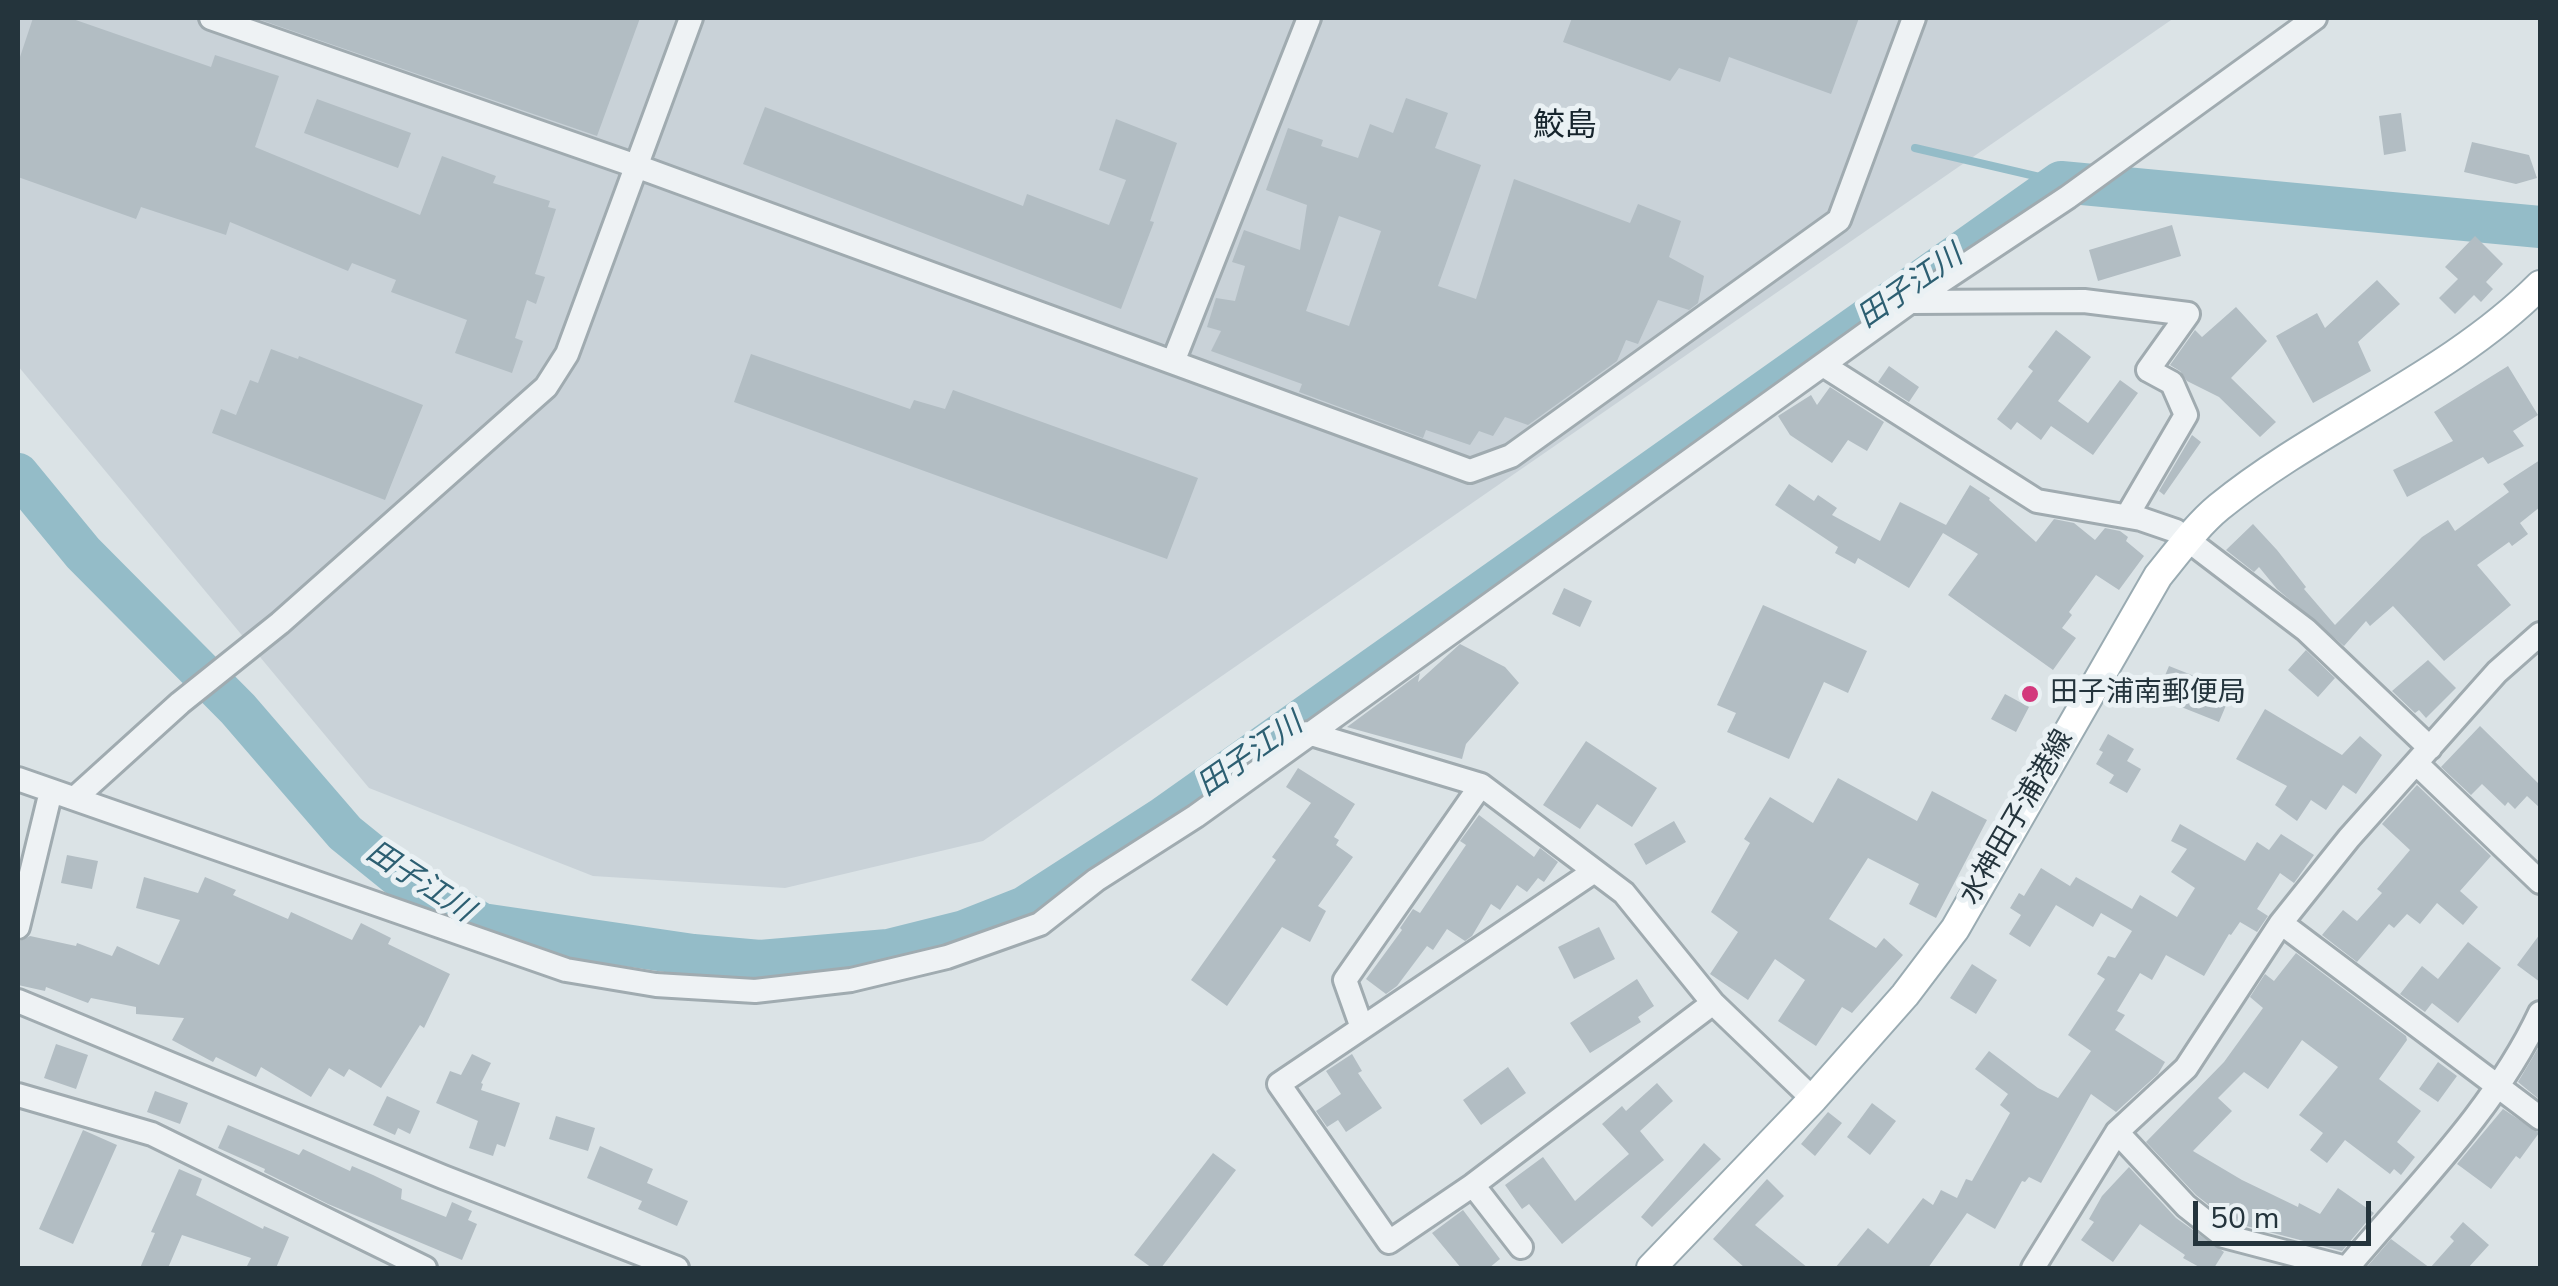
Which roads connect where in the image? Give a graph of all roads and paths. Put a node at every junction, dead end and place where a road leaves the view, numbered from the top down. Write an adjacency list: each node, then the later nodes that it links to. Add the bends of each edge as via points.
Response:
1 (211, 18): 6 (street)
2 (691, 18): 6 (street)
3 (1309, 18): 9 (street)
4 (1914, 18): 9 (street, via 1839,220 1512,456 1470,471)
5 (2314, 18): 8 (street)
6 (636, 166): 9 (street); 19 (street, via 566,354 546,387)
7 (2540, 285): 12 (main road, 水神田子浦港線, via 2487,332 2272,468 2216,509)
8 (1910, 302): 10 (street); 11 (street, via 2084,302 2188,314 2148,370 2172,383 2186,415)
9 (1172, 362)
10 (1823, 365): 11 (street, via 2038,501); 14 (street)
11 (2127, 516): 12 (street)
12 (2188, 540): 15 (street, via 2306,630); 31 (main road, 水神田子浦港線, via 2158,576 1954,929)
13 (2540, 634): 15 (street)
14 (1308, 732): 17 (street); 19 (street, via 1040,924 947,957 852,980 755,991 566,970)
15 (2424, 756): 21 (street); 22 (street)
16 (18, 778): 18 (street)
17 (1480, 785): 20 (street); 27 (street, via 1345,980)
18 (51, 791): 19 (street); 23 (street)
19 (75, 798)
20 (1594, 872): 25 (street, via 1624,893); 27 (street)
21 (2540, 882)
22 (2281, 924): 29 (street); 33 (street, via 2186,1068)
23 (18, 927)
24 (23, 1003): 28 (street); 38 (street)
25 (1713, 1003): 31 (street); 34 (street)
26 (2540, 1013): 29 (street)
27 (1361, 1025): 34 (street, via 1279,1084 1389,1242)
28 (18, 1027)
29 (2499, 1087): 32 (street); 40 (street)
30 (18, 1095): 37 (street, via 152,1134)
31 (1813, 1099): 39 (main road, 水神田子浦港線)
32 (2540, 1118)
33 (2117, 1132): 36 (street); 40 (street, via 2224,1236)
34 (1473, 1184): 35 (street)
35 (1521, 1247)
36 (2042, 1265)
37 (425, 1268)
38 (677, 1268)
39 (1651, 1268)
40 (2347, 1268)

